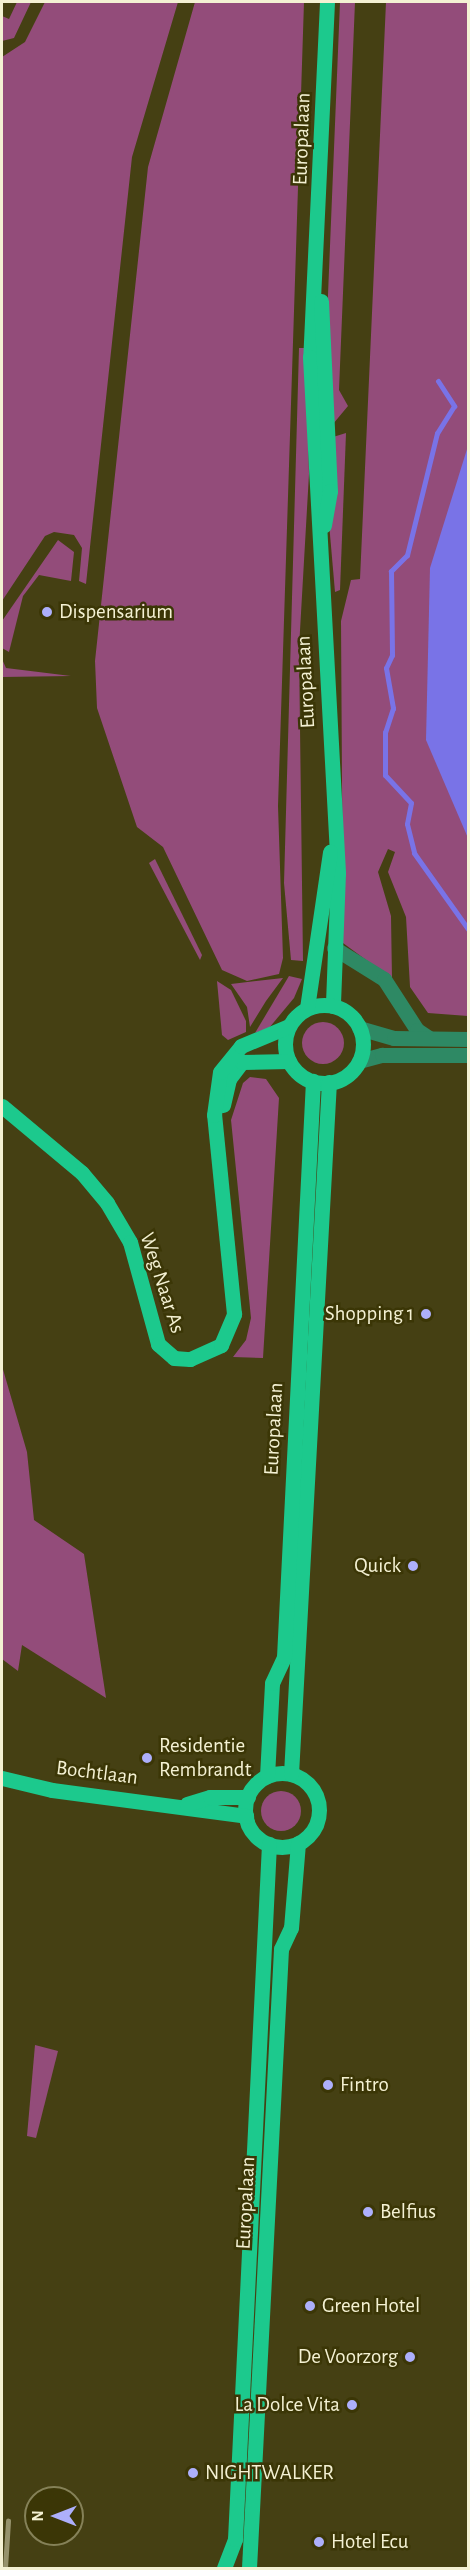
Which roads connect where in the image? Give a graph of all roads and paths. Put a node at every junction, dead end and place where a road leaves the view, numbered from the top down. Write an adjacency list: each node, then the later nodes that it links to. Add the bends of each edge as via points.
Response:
1 (327, 2): 2 (main road, Europalaan, via 318,277 310,357)
2 (335, 816): 3 (main road, Europalaan); 5 (main road, Europalaan)
3 (334, 948): 4 (main road, Europalaan); 8 (street, via 384,979 417,1030)
4 (333, 1006): 5 (main road); 7 (main road)
5 (307, 1008): 6 (main road)
6 (289, 1026): 11 (main road); 16 (main road, Weg Naar As, via 241,1046 227,1061 214,1096)
7 (359, 1028): 8 (street, via 393,1038); 12 (main road)
8 (429, 1038): 9 (street)
9 (468, 1039)
10 (468, 1055): 12 (street, via 382,1055)
11 (289, 1061): 13 (main road); 16 (main road, Weg Naar As, via 254,1058 237,1066 224,1096)
12 (358, 1061): 14 (main road, via 346,1075)
13 (313, 1081): 14 (main road); 18 (main road, Europalaan, via 284,1657 272,1683)
14 (329, 1082): 17 (main road, Europalaan)
15 (2, 1106): 16 (main road, Weg Naar As, via 82,1173 107,1203 130,1242 158,1344 174,1358 212,1351 231,1329)
16 (219, 1131)
17 (291, 1774): 18 (main road); 23 (main road, via 312,1788 319,1809 315,1827)
18 (267, 1776): 20 (main road)
19 (2, 1778): 21 (main road, Bochtlaan, via 108,1798)
20 (248, 1797): 21 (main road, Bochtlaan, via 210,1797); 22 (main road)
21 (187, 1804): 22 (main road, Bochtlaan)
22 (246, 1816): 24 (main road, via 254,1833)
23 (298, 1843): 24 (main road); 26 (main road, Europalaan, via 291,1928 281,1948)
24 (270, 1844): 25 (main road, Europalaan, via 236,2527)
25 (225, 2568)
26 (249, 2568)

